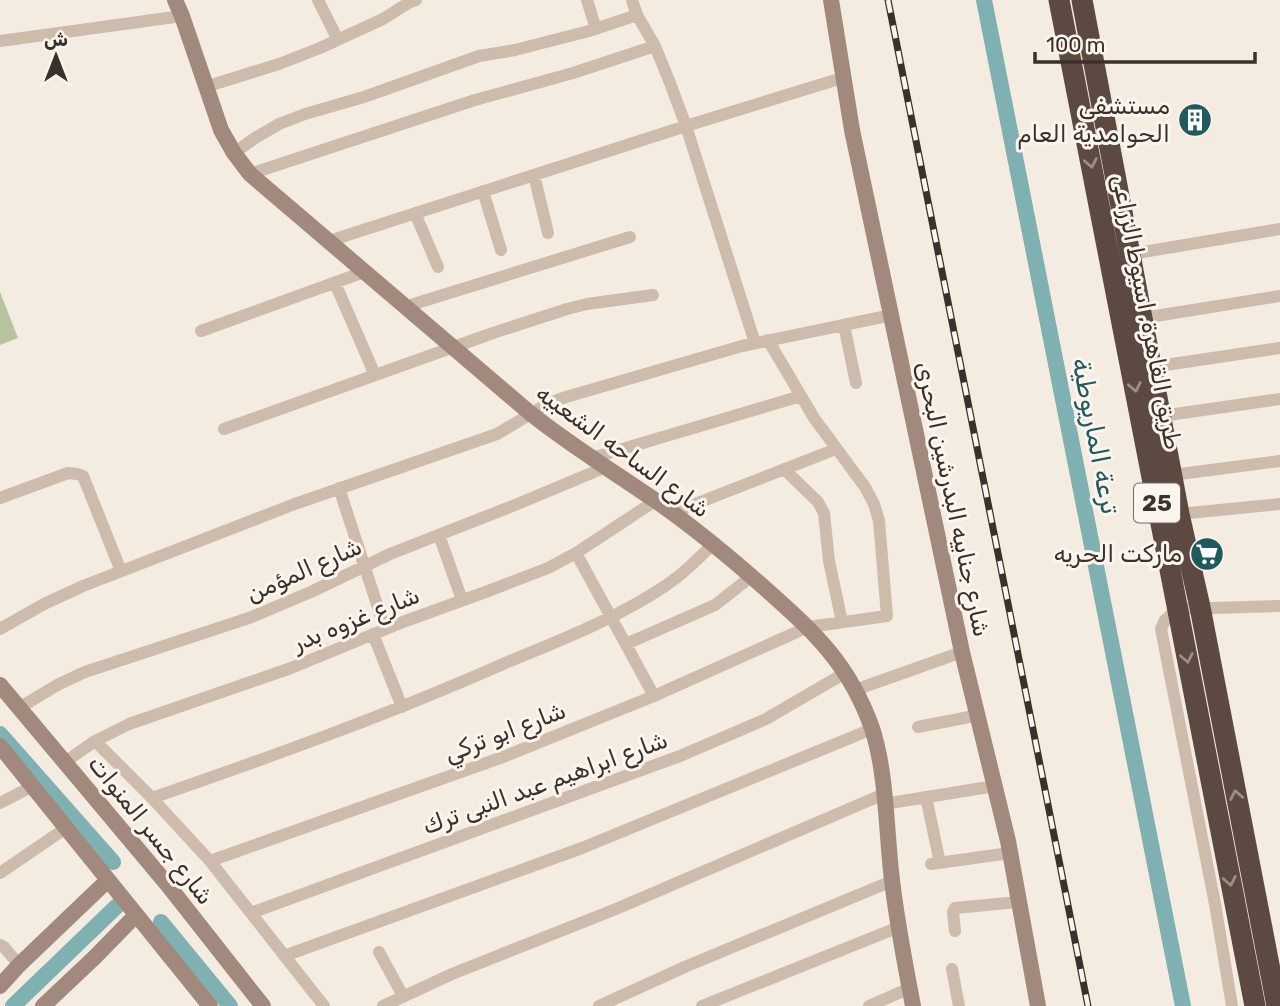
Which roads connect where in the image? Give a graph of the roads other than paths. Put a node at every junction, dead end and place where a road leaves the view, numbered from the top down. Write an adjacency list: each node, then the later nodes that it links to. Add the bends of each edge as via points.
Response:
1 (175, 0): 10 (street, شارع الساحه الشعبيه)
2 (318, 0): 12 (street)
3 (416, 0): 12 (street)
4 (587, 0): 11 (street)
5 (632, 0): 9 (street)
6 (831, 0): 15 (street, شارع جنابيه البدرشين البحرى)
7 (1059, 0): 71 (highway, طريق القاهرة, اسيوط الزراعى / 25, one-way to 71)
8 (1082, 0): 28 (highway, طريق القاهرة, اسيوط الزراعى / 25)
9 (638, 15): 11 (street); 14 (street)
10 (182, 16): 13 (street); 16 (street, شارع الساحه الشعبيه)
11 (596, 29): 18 (street, via 479,56 305,114 279,124)
12 (338, 40): 16 (street)
13 (0, 41)
14 (655, 46): 17 (street); 19 (street)
15 (842, 78): 17 (street); 35 (street, شارع جنابيه البدرشين البحرى)
16 (205, 87): 18 (street, شارع الساحه الشعبيه)
17 (686, 126): 20 (street); 39 (street)
18 (234, 153): 19 (street, شارع الساحه الشعبيه)
19 (250, 174): 26 (street, شارع الساحه الشعبيه)
20 (534, 175): 21 (street); 24 (street)
21 (483, 191): 22 (street); 27 (street)
22 (415, 213): 26 (street); 29 (street)
23 (1280, 229): 28 (street)
24 (548, 233)
25 (630, 237): 34 (street)
26 (328, 241): 30 (street, شارع الساحه الشعبيه)
27 (500, 250)
28 (1131, 254): 36 (highway, طريق القاهرة, اسيوط الزراعى / 25)
29 (438, 267)
30 (364, 272): 31 (street); 34 (street, شارع الساحه الشعبيه)
31 (335, 283): 38 (street); 43 (street)
32 (653, 295): 40 (street, via 567,309)
33 (1280, 296): 36 (street)
34 (404, 307): 40 (street, شارع الساحه الشعبيه)
35 (892, 315): 37 (street); 78 (street, شارع جنابيه البدرشين البحرى)
36 (1143, 318): 42 (highway, طريق القاهرة, اسيوط الزراعى / 25)
37 (844, 325): 39 (street); 44 (street)
38 (201, 331)
39 (762, 341): 45 (street); 47 (street, via 585,391)
40 (453, 348): 43 (street); 47 (street, شارع الساحه الشعبيه)
41 (1280, 348): 42 (street)
42 (1152, 367): 48 (highway, طريق القاهرة, اسيوط الزراعى / 25)
43 (375, 374): 49 (street)
44 (856, 383)
45 (801, 396): 50 (street); 51 (street)
46 (1280, 399): 48 (street)
47 (530, 413): 51 (street, شارع الساحه الشعبيه); 56 (street, via 496,434)
48 (1161, 416): 55 (highway, طريق القاهرة, اسيوط الزراعى / 25)
49 (224, 429)
50 (836, 449): 54 (street); 73 (street, شارع ابو تركي, via 865,487 877,512 888,613)
51 (592, 458): 53 (street, شارع الساحه الشعبيه)
52 (1280, 461): 55 (street)
53 (606, 467): 58 (street, شارع الساحه الشعبيه); 62 (street, شارع المؤمن)
54 (784, 469): 60 (street); 73 (street, via 824,513)
55 (1172, 475): 61 (highway, طريق القاهرة, اسيوط الزراعى / 25)
56 (339, 488): 65 (street); 66 (street)
57 (0, 498): 66 (street, via 68,473 83,476)
58 (655, 500): 60 (street, شارع الساحه الشعبيه); 64 (street, شارع غزوه بدر)
59 (1280, 504): 61 (street)
60 (672, 513): 63 (street, شارع الساحه الشعبيه)
61 (1179, 514): 70 (highway, طريق القاهرة, اسيوط الزراعى / 25)
62 (439, 535): 65 (street, شارع المؤمن); 68 (street)
63 (713, 544): 67 (street, شارع الساحه الشعبيه); 72 (street, via 666,585)
64 (576, 553): 68 (street, شارع غزوه بدر); 72 (street)
65 (365, 566): 76 (street); 84 (street, شارع المؤمن, via 249,618 85,672)
66 (121, 571): 75 (street, via 44,604)
67 (752, 576): 74 (street, شارع الساحه الشعبيه); 77 (street, via 715,605)
68 (462, 600): 76 (street, شارع غزوه بدر)
69 (1280, 606): 70 (street)
70 (1200, 607): 71 (street); 129 (highway, طريق القاهرة, اسيوط الزراعى / 25, one-way to 70)
71 (1178, 609): 127 (street, via 1161,629); 128 (highway, طريق القاهرة, اسيوط الزراعى / 25, one-way to 128)
72 (611, 616): 77 (street); 83 (street)
73 (842, 622): 74 (street, شارع ابو تركي)
74 (808, 627): 79 (street, شارع الساحه الشعبيه); 82 (street, شارع ابو تركي)
75 (0, 629)
76 (379, 631): 83 (street); 88 (street, شارع غزوه بدر)
77 (626, 644): 82 (street)
78 (962, 652): 81 (street); 85 (street, شارع جنابيه البدرشين البحرى)
79 (845, 673): 81 (street, شارع الساحه الشعبيه); 104 (street, شارع ابراهيم عبد النبى ترك, via 766,719 680,756)
80 (0, 685): 84 (street, شارع جسر المنوات)
81 (855, 690): 87 (street, شارع الساحه الشعبيه)
82 (654, 696): 99 (street, شارع ابو تركي, via 503,757)
83 (402, 707): 94 (street)
84 (19, 708): 90 (street, شارع جسر المنوات)
85 (979, 715): 86 (street); 92 (street, شارع جنابيه البدرشين البحرى)
86 (918, 727)
87 (872, 729): 95 (street, شارع الساحه الشعبيه); 110 (street, via 582,848)
88 (95, 741): 90 (street, شارع غزوه بدر); 94 (street)
89 (0, 746): 91 (street)
90 (65, 762): 118 (street, شارع جسر المنوات)
91 (33, 786): 96 (street); 97 (street)
92 (995, 786): 93 (street); 98 (street, شارع جنابيه البدرشين البحرى)
93 (926, 797): 95 (street); 98 (street, via 935,864)
94 (152, 798): 99 (street)
95 (884, 799): 102 (street, شارع الساحه الشعبيه); 115 (street)
96 (0, 803)
97 (66, 828): 100 (street); 101 (street)
98 (1010, 853): 103 (street, شارع جنابيه البدرشين البحرى)
99 (209, 861): 104 (street)
100 (0, 873)
101 (108, 880): 105 (street); 111 (street)
102 (892, 881): 106 (street, شارع الساحه الشعبيه); 121 (street)
103 (1019, 902): 107 (street, via 955,908); 126 (street, شارع جنابيه البدرشين البحرى)
104 (251, 913): 110 (street)
105 (136, 915): 116 (street); 117 (street)
106 (899, 927): 114 (street, شارع الساحه الشعبيه); 122 (street)
107 (955, 931)
108 (0, 945): 111 (street)
109 (379, 952): 115 (street)
110 (285, 956): 119 (street)
111 (19, 965): 113 (street)
112 (952, 969): 125 (street)
113 (0, 986)
114 (910, 988): 123 (street); 124 (street, شارع الساحه الشعبيه)
115 (404, 996): 120 (street)
116 (49, 1004)
117 (206, 1005)
118 (263, 1006)
119 (324, 1006)
120 (383, 1006)
121 (599, 1006)
122 (702, 1006)
123 (869, 1006)
124 (914, 1006)
125 (959, 1006)
126 (1035, 1006)
127 (1232, 1006)
128 (1255, 1006)
129 (1277, 1006)

